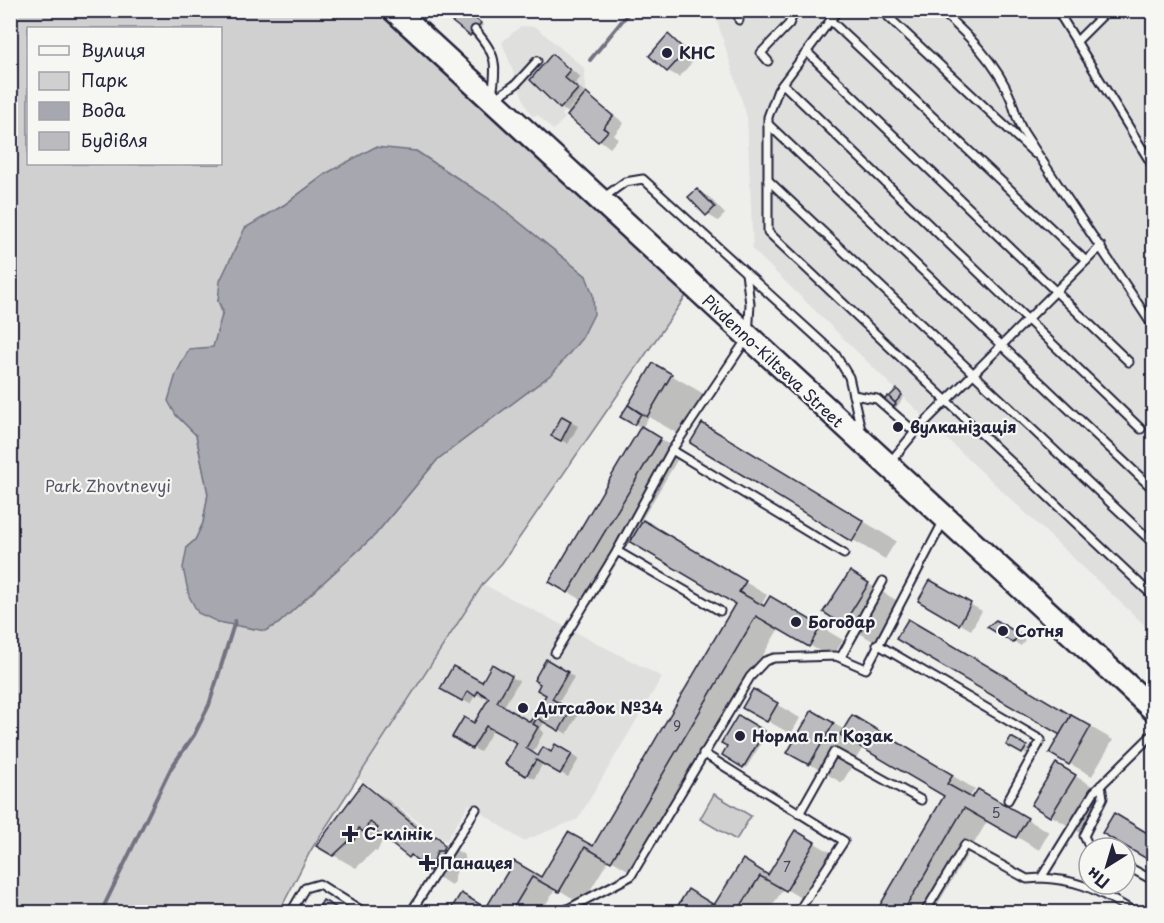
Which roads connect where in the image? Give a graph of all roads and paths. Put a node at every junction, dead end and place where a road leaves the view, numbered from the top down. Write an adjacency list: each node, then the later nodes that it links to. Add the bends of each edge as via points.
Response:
1 (394, 10): 17 (main road, Pivdenno-Kiltseva Street)
2 (738, 10): 9 (lane)
3 (795, 10): 15 (lane, via 789,24 761,53)
4 (838, 10): 10 (lane)
5 (881, 10): 19 (lane)
6 (940, 10): 19 (lane, via 972,38 997,73 1022,130)
7 (1057, 10): 12 (lane)
8 (1108, 10): 12 (lane)
9 (739, 20)
10 (831, 21): 13 (lane); 24 (lane)
11 (475, 30): 17 (lane, via 493,50 496,68)
12 (1076, 42): 20 (lane)
13 (807, 52): 16 (lane); 26 (lane)
14 (537, 61): 17 (lane, via 516,84)
15 (768, 61)
16 (783, 84): 18 (lane); 27 (lane)
17 (491, 101): 22 (main road, Pivdenno-Kiltseva Street)
18 (768, 124): 21 (lane); 30 (lane)
19 (1044, 162): 23 (lane)
20 (1154, 168)
21 (768, 180): 32 (lane); 34 (lane, via 768,232)
22 (600, 202): 25 (lane, via 625,182 643,179); 29 (main road, Pivdenno-Kiltseva Street)
23 (1101, 246): 24 (lane); 28 (lane)
24 (1086, 261): 26 (lane)
25 (746, 273): 29 (lane, via 750,304); 33 (lane, via 835,354 849,377)
26 (1055, 292): 27 (lane); 31 (lane)
27 (1027, 321): 30 (lane); 35 (lane)
28 (1154, 328)
29 (748, 337): 37 (main road, Pivdenno-Kiltseva Street); 38 (lane)
30 (1001, 348): 32 (lane); 40 (lane)
31 (1128, 362)
32 (974, 376): 34 (lane); 42 (lane)
33 (853, 395): 36 (lane, via 877,399); 37 (lane)
34 (948, 402): 36 (lane); 46 (lane)
35 (1141, 429)
36 (915, 432): 39 (lane)
37 (864, 444): 39 (main road, Pivdenno-Kiltseva Street)
38 (672, 450): 43 (lane); 44 (lane)
39 (887, 465): 41 (main road, Pivdenno-Kiltseva Street)
40 (1154, 490)
41 (945, 518): 48 (lane); 51 (main road, Pivdenno-Kiltseva Street)
42 (1154, 544)
43 (617, 551): 47 (lane); 49 (lane)
44 (844, 554)
45 (883, 581): 50 (lane)
46 (1154, 597)
47 (720, 612)
48 (877, 644): 50 (lane, via 866,669); 56 (lane, via 1041,740)
49 (555, 653)
50 (841, 657): 53 (lane, via 765,661 750,677)
51 (1154, 710)
52 (1154, 733): 54 (lane)
53 (703, 753): 58 (lane); 66 (lane, via 630,876)
54 (1101, 784): 59 (lane, via 1103,798); 61 (lane)
55 (921, 800): 58 (lane, via 834,752)
56 (1008, 800)
57 (476, 809): 65 (lane)
58 (800, 813): 67 (lane, via 844,841)
59 (1084, 836)
60 (1137, 872): 62 (lane)
61 (1041, 878): 68 (lane, via 1028,879 965,845); 69 (lane, via 1083,884)
62 (1154, 881)
63 (291, 912): 64 (lane, via 305,888 319,884)
64 (364, 912)
65 (411, 912)
66 (562, 912)
67 (798, 912)
68 (926, 912)
69 (1135, 912)

